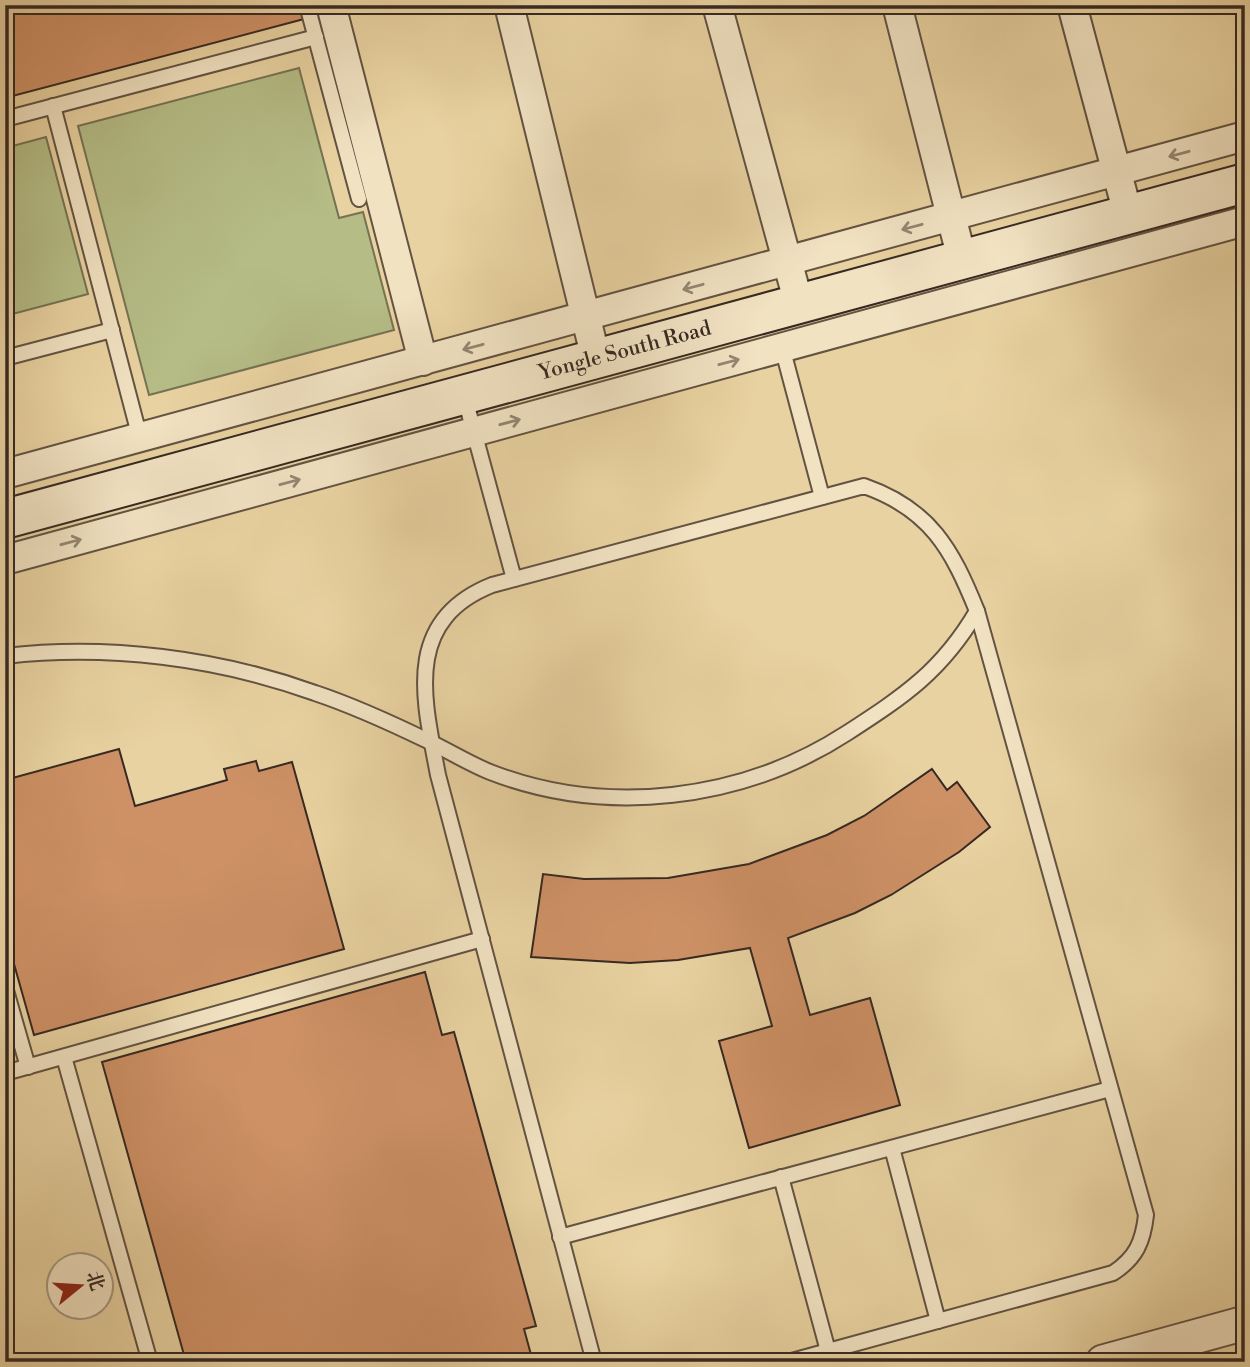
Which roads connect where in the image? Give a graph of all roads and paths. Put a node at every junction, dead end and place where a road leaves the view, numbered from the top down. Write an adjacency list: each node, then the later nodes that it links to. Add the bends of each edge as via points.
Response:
1 (307, 5): 7 (lane)
2 (331, 5): 25 (street)
3 (509, 5): 20 (street)
4 (717, 5): 18 (street)
5 (897, 5): 15 (street)
6 (1072, 5): 11 (street)
7 (316, 37): 8 (lane); 13 (lane)
8 (53, 107): 9 (lane); 21 (lane)
9 (5, 119)
10 (1245, 136): 11 (street, one-way to 11)
11 (1116, 171): 14 (street); 15 (street)
12 (1245, 183): 14 (main road, Yongle South Road)
13 (359, 199)
14 (1128, 214): 17 (main road, Yongle South Road)
15 (951, 216): 17 (street); 18 (street, one-way to 18)
16 (1245, 221): 22 (street)
17 (962, 259): 19 (main road, Yongle South Road)
18 (788, 261): 19 (street); 20 (street, one-way to 20)
19 (799, 304): 24 (main road, Yongle South Road)
20 (586, 316): 24 (street); 25 (street, one-way to 25)
21 (112, 330): 23 (lane); 28 (lane)
22 (782, 347): 27 (street, one-way to 22); 30 (lane)
23 (5, 358)
24 (596, 359): 26 (main road, Yongle South Road)
25 (423, 361): 28 (street)
26 (464, 395): 27 (lane); 31 (main road, Yongle South Road)
27 (474, 432): 32 (street, one-way to 27); 33 (lane)
28 (140, 438): 29 (street)
29 (5, 474)
30 (822, 497): 33 (lane); 34 (lane, via 864,485 904,504 930,525 950,551)
31 (5, 519)
32 (5, 560)
33 (514, 579): 36 (lane, via 476,592 438,627 424,677)
34 (977, 611): 36 (lane, via 946,659 912,691 804,757 739,782 680,795 585,795 491,772); 42 (lane)
35 (5, 656): 36 (lane, via 139,655 227,669 322,695)
36 (432, 743): 37 (lane)
37 (482, 939): 39 (lane); 45 (lane)
38 (5, 987): 40 (lane)
39 (64, 1057): 40 (lane); 49 (lane)
40 (28, 1067): 41 (lane)
41 (5, 1073)
42 (1110, 1089): 43 (lane); 46 (lane, via 1146,1215 1143,1237 1132,1258 1113,1273)
43 (891, 1148): 44 (lane); 46 (lane)
44 (781, 1177): 45 (lane); 48 (lane)
45 (560, 1237): 50 (lane)
46 (938, 1321): 48 (lane)
47 (1245, 1323): 52 (street)
48 (828, 1351): 51 (lane)
49 (150, 1362)
50 (594, 1362)
51 (788, 1362)
52 (1103, 1362)

